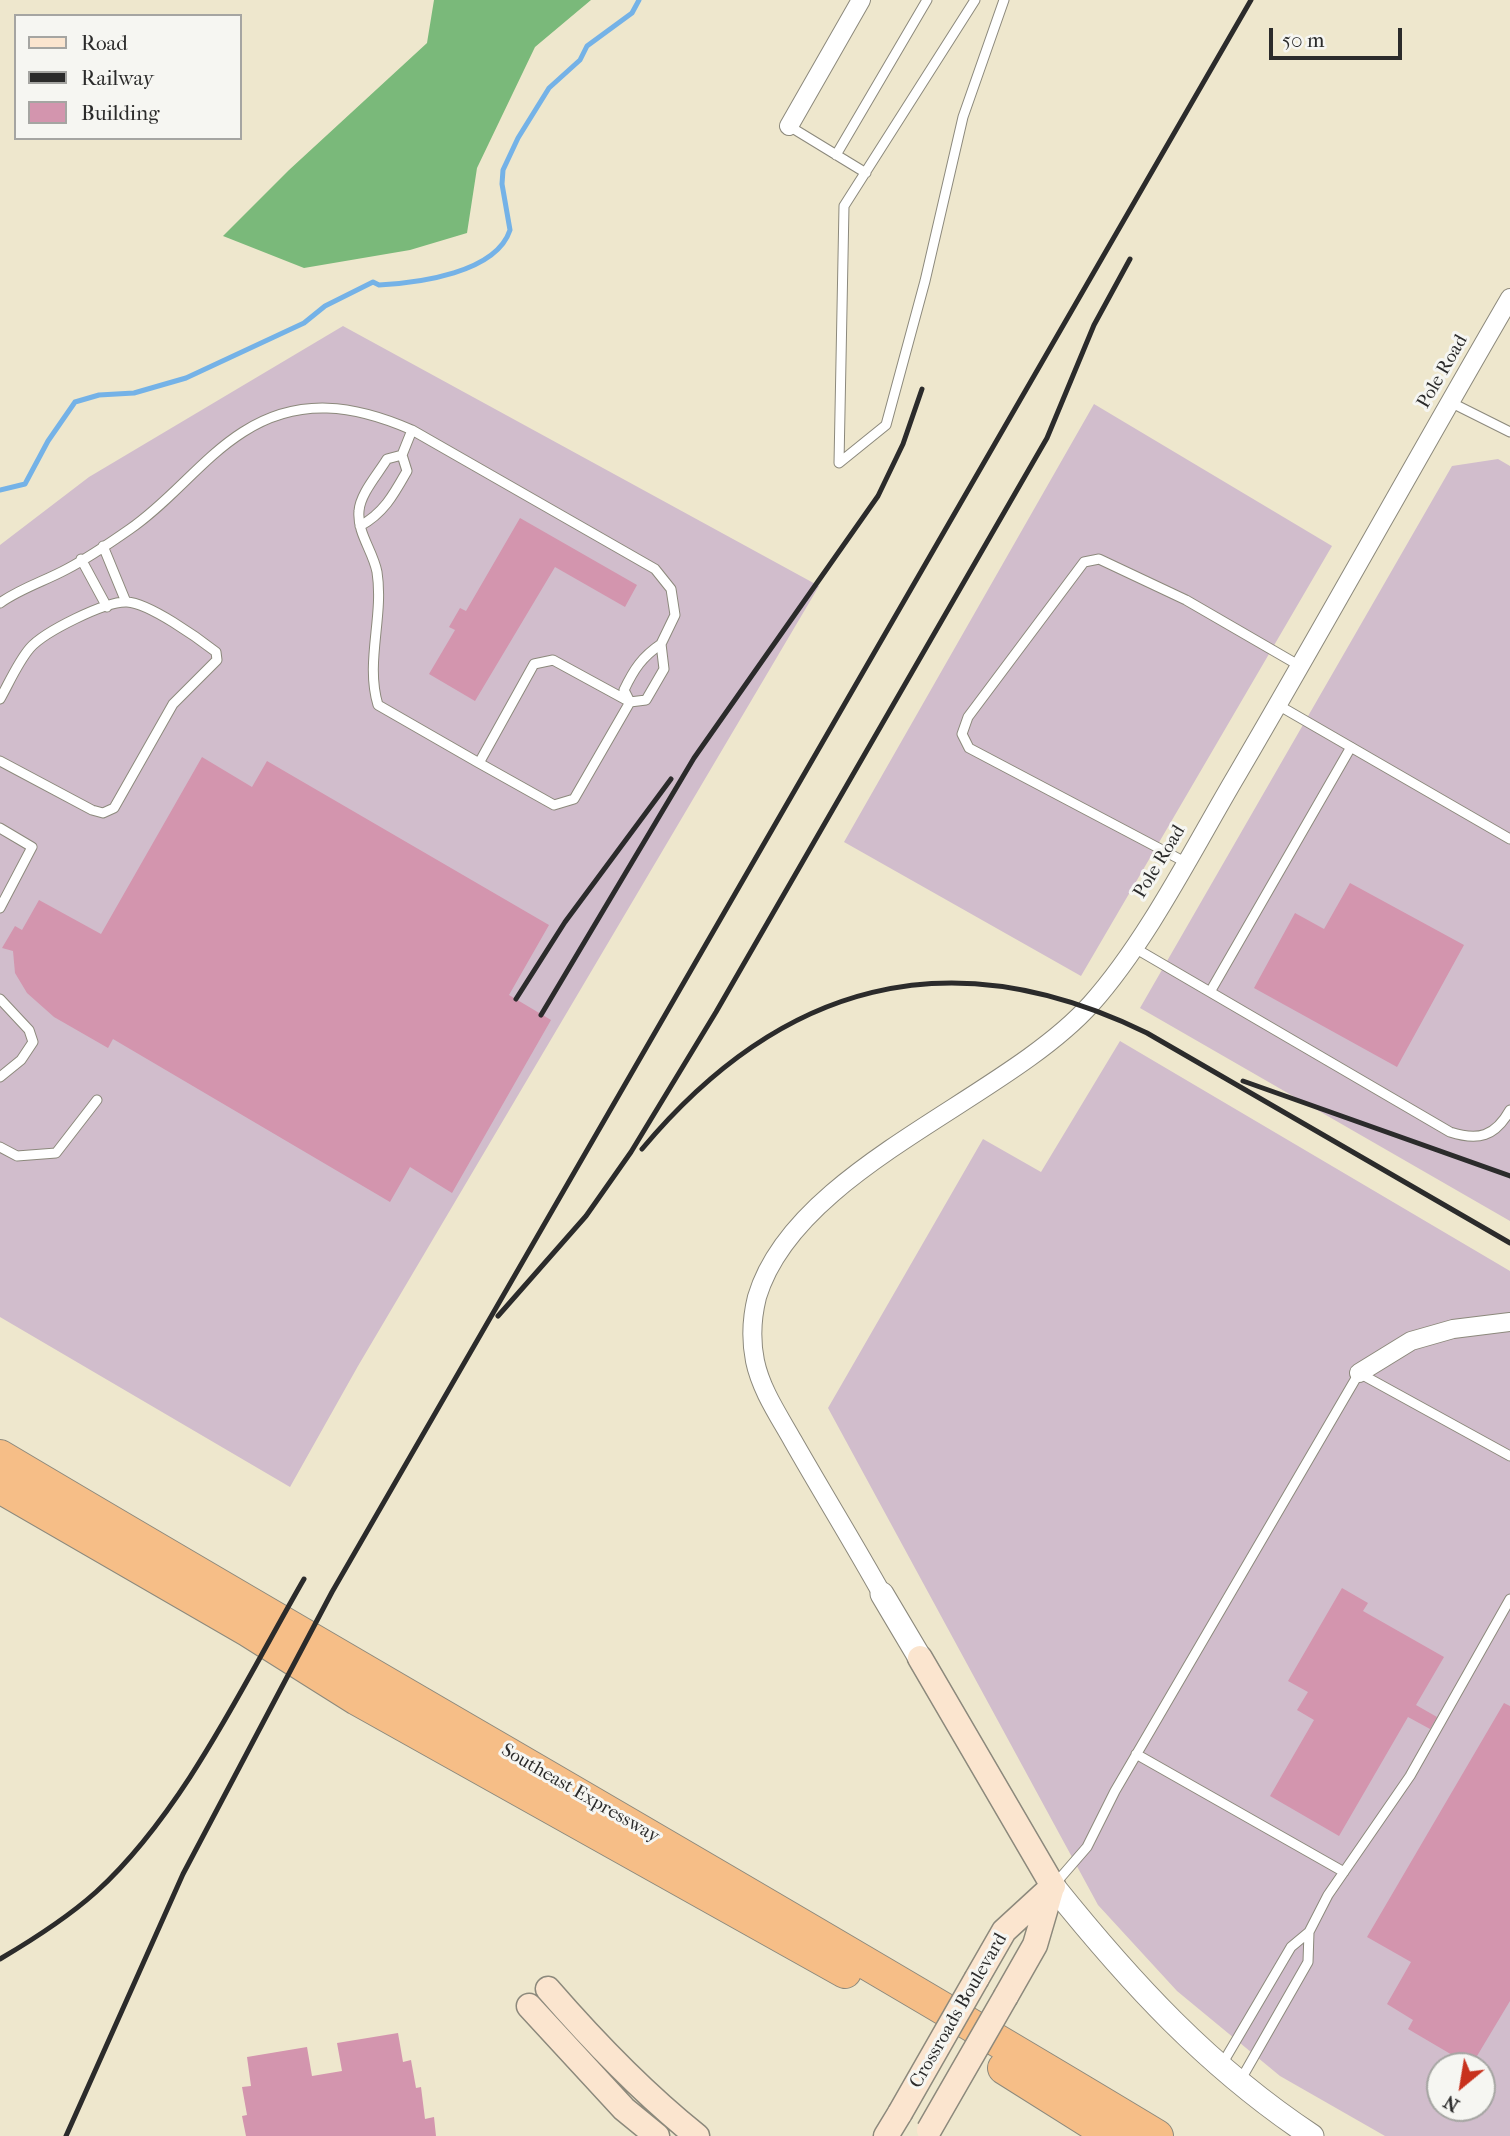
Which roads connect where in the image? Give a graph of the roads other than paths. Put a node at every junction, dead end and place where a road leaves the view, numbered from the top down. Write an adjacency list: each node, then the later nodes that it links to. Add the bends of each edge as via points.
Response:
1 (861, 0): 5 (street)
2 (926, 0): 6 (lane)
3 (975, 0): 7 (lane)
4 (1004, 0): 7 (lane, via 963,117 886,425 839,463 845,206)
5 (789, 126): 6 (lane)
6 (836, 155): 7 (lane)
7 (866, 173)
8 (1510, 298): 9 (street, Pole Road)
9 (1450, 402): 11 (lane); 20 (street, Pole Road)
10 (412, 430): 12 (lane); 14 (lane, via 342,407 272,418 244,432 153,512); 19 (lane, via 655,569 671,589 675,615)
11 (1510, 432)
12 (402, 455): 13 (lane, via 387,459 359,509); 13 (lane, via 407,471 387,505)
13 (360, 526): 26 (lane, via 377,571 379,623 371,682 378,705)
14 (103, 546): 15 (lane); 16 (lane)
15 (81, 559): 17 (lane); 18 (lane)
16 (126, 602): 18 (lane); 25 (lane, via 142,606 204,643 216,652 217,660 173,704 114,808 103,813 92,810)
17 (0, 603)
18 (107, 607): 21 (lane, via 45,635 29,648)
19 (661, 644): 22 (lane, via 633,670 624,690); 22 (lane, via 664,669 646,700)
20 (1300, 666): 23 (street, Pole Road); 29 (lane, via 1186,600 1099,559 1084,562 968,717 962,734 969,748)
21 (0, 699)
22 (630, 702): 26 (lane, via 574,799 554,805); 26 (lane, via 553,660 534,664)
23 (1278, 705): 24 (lane); 29 (street, Pole Road)
24 (1352, 747): 28 (lane); 32 (lane)
25 (0, 761)
26 (479, 762)
27 (0, 828): 30 (lane, via 32,847)
28 (1510, 839)
29 (1185, 862): 31 (street, Pole Road)
30 (0, 908)
31 (1133, 947): 32 (lane); 43 (street, Pole Road, via 1073,1023 861,1171 794,1234 773,1262 756,1302 754,1353 770,1400)
32 (1210, 992): 36 (lane, via 1450,1132 1467,1138 1485,1137 1501,1126)
33 (0, 999): 34 (lane, via 29,1030 33,1042 21,1060)
34 (0, 1077)
35 (97, 1100): 37 (lane, via 56,1153 17,1156)
36 (1510, 1110)
37 (0, 1147)
38 (1510, 1322): 39 (street, via 1453,1329 1411,1341)
39 (1359, 1373): 41 (lane); 46 (lane)
40 (0, 1456): 55 (highway, Southeast Expressway, via 822,1934)
41 (1510, 1456)
42 (0, 1487): 59 (highway, Southeast Expressway, via 357,1699 911,2008)
43 (882, 1594): 45 (street)
44 (1510, 1599): 47 (lane, via 1410,1776)
45 (920, 1658): 48 (main road)
46 (1136, 1754): 47 (lane); 48 (lane, via 1087,1847)
47 (1345, 1872): 49 (lane)
48 (1053, 1886): 52 (street, via 1120,1969); 54 (main road, Crossroads Boulevard, bridge, via 1035,1945); 58 (main road, Crossroads Boulevard, bridge, via 1004,1931)
49 (1310, 1932): 52 (lane, via 1291,1947); 53 (lane, via 1308,1962)
50 (548, 1989): 57 (main road, via 660,2107)
51 (529, 2006): 56 (main road, via 624,2109)
52 (1220, 2067): 53 (street)
53 (1239, 2082): 60 (street)
54 (928, 2133)
55 (1154, 2133)
56 (657, 2136)
57 (697, 2136)
58 (886, 2136)
59 (1112, 2136)
60 (1312, 2136)

